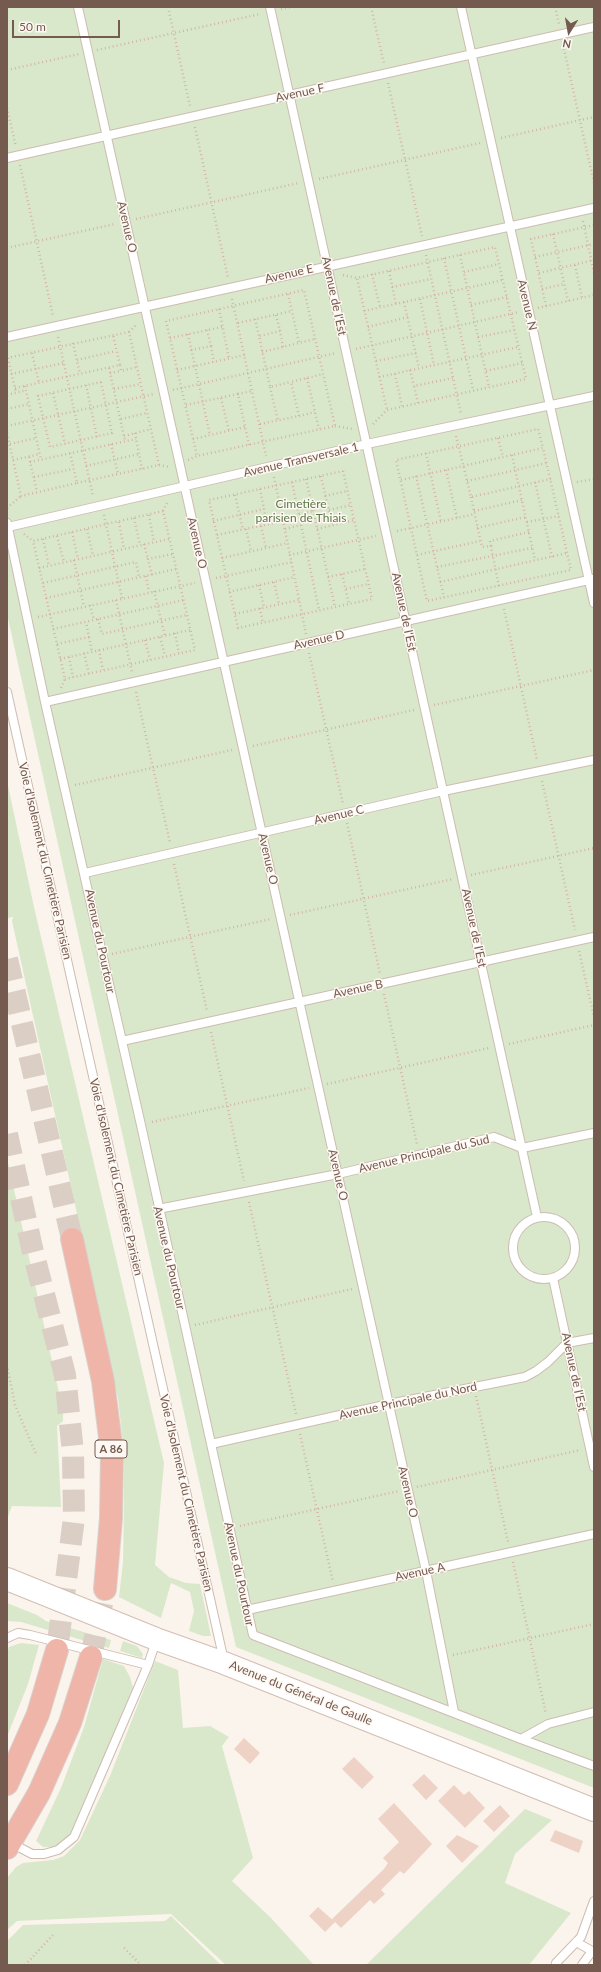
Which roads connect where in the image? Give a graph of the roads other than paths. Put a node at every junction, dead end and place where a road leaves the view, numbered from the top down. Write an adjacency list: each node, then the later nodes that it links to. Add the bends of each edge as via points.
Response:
1 (78, 7): 7 (lane, Avenue O)
2 (461, 7): 5 (lane, Avenue N)
3 (271, 9): 6 (lane, Avenue de l'Est)
4 (594, 27): 5 (lane, Avenue F)
5 (472, 55): 6 (lane, Avenue F); 10 (lane, Avenue N)
6 (290, 95): 7 (lane, Avenue F); 11 (lane, Avenue de l'Est)
7 (107, 136): 8 (lane, Avenue F); 12 (lane, Avenue O)
8 (7, 158)
9 (594, 208): 10 (lane, Avenue E)
10 (510, 226): 11 (lane, Avenue E); 15 (lane, Avenue N)
11 (327, 265): 12 (lane, Avenue E); 16 (lane, Avenue de l'Est)
12 (145, 306): 13 (lane, Avenue E); 17 (lane, Avenue O)
13 (7, 337)
14 (594, 396): 15 (lane, Avenue Transversale 1)
15 (550, 406): 16 (lane, Avenue Transversale 1); 19 (lane, Avenue N)
16 (367, 444): 17 (lane, Avenue Transversale 1); 21 (lane, Avenue de l'Est)
17 (185, 486): 18 (lane, Avenue Transversale 1); 22 (lane, Avenue O)
18 (7, 525): 24 (lane, Avenue du Pourtour)
19 (591, 579): 20 (lane, Avenue N); 21 (lane, Avenue D)
20 (594, 603)
21 (406, 620): 22 (lane, Avenue D); 26 (lane, Avenue de l'Est)
22 (224, 662): 24 (lane, Avenue D); 27 (lane, Avenue O)
23 (7, 692): 54 (lane, Voie d'Isolement du Cimetière Parisien)
24 (44, 702): 28 (lane, Avenue du Pourtour)
25 (594, 760): 26 (lane, Avenue C)
26 (443, 791): 27 (lane, Avenue C); 30 (lane, Avenue de l'Est)
27 (262, 833): 28 (lane, Avenue C); 31 (lane, Avenue O)
28 (85, 874): 32 (lane, Avenue du Pourtour)
29 (594, 937): 30 (lane, Avenue B)
30 (481, 962): 31 (lane, Avenue B); 34 (lane, Avenue de l'Est)
31 (300, 1002): 32 (lane, Avenue B); 35 (lane, Avenue O)
32 (122, 1041): 36 (lane, Avenue du Pourtour)
33 (594, 1133): 34 (lane)
34 (522, 1148): 35 (lane, Avenue Principale du Sud, via 494,1137); 37 (lane, Avenue de l'Est)
35 (338, 1174): 36 (lane, Avenue Principale du Sud); 42 (lane, Avenue O)
36 (158, 1209): 43 (lane, Avenue du Pourtour)
37 (537, 1217): 39 (lane, via 548,1216 558,1219 573,1234 576,1244 571,1265 564,1273); 39 (lane, via 528,1221 515,1236 514,1256 518,1265 529,1275 544,1279)
38 (72, 1239): 48 (highway, A 86, via 103,1381 112,1453 111,1518)
39 (553, 1278): 41 (lane, Avenue de l'Est)
40 (594, 1338): 41 (lane)
41 (567, 1344): 42 (lane, Avenue Principale du Nord, via 548,1362 524,1377); 44 (lane, Avenue de l'Est)
42 (389, 1404): 43 (lane, Avenue Principale du Nord); 46 (lane, Avenue O)
43 (211, 1444): 49 (lane, Avenue du Pourtour)
44 (594, 1466)
45 (594, 1534): 46 (lane, Avenue A)
46 (426, 1571): 49 (lane, Avenue A); 56 (lane, Avenue O)
47 (7, 1579): 51 (main road, Avenue du Général de Gaulle)
48 (105, 1589)
49 (247, 1610): 56 (lane, Avenue du Pourtour, via 253,1635)
50 (7, 1638): 55 (lane, via 18,1633 30,1634)
51 (156, 1639): 54 (main road, Avenue du Général de Gaulle); 55 (lane)
52 (57, 1650): 60 (highway, via 38,1714)
53 (91, 1657): 62 (highway, via 70,1723 38,1793)
54 (224, 1663): 61 (main road, Avenue du Général de Gaulle)
55 (148, 1665): 62 (lane, via 74,1837 58,1850 44,1854 32,1854)
56 (454, 1712): 58 (lane, Avenue du Pourtour)
57 (594, 1712): 58 (lane, via 548,1724)
58 (521, 1739): 59 (lane, Avenue du Pourtour)
59 (594, 1766)
60 (7, 1784)
61 (594, 1810)
62 (9, 1846)
63 (594, 1901): 64 (lane, via 581,1937)
64 (576, 1942): 65 (lane); 66 (lane)
65 (593, 1951): 67 (lane)
66 (556, 1963)
67 (582, 1965)

